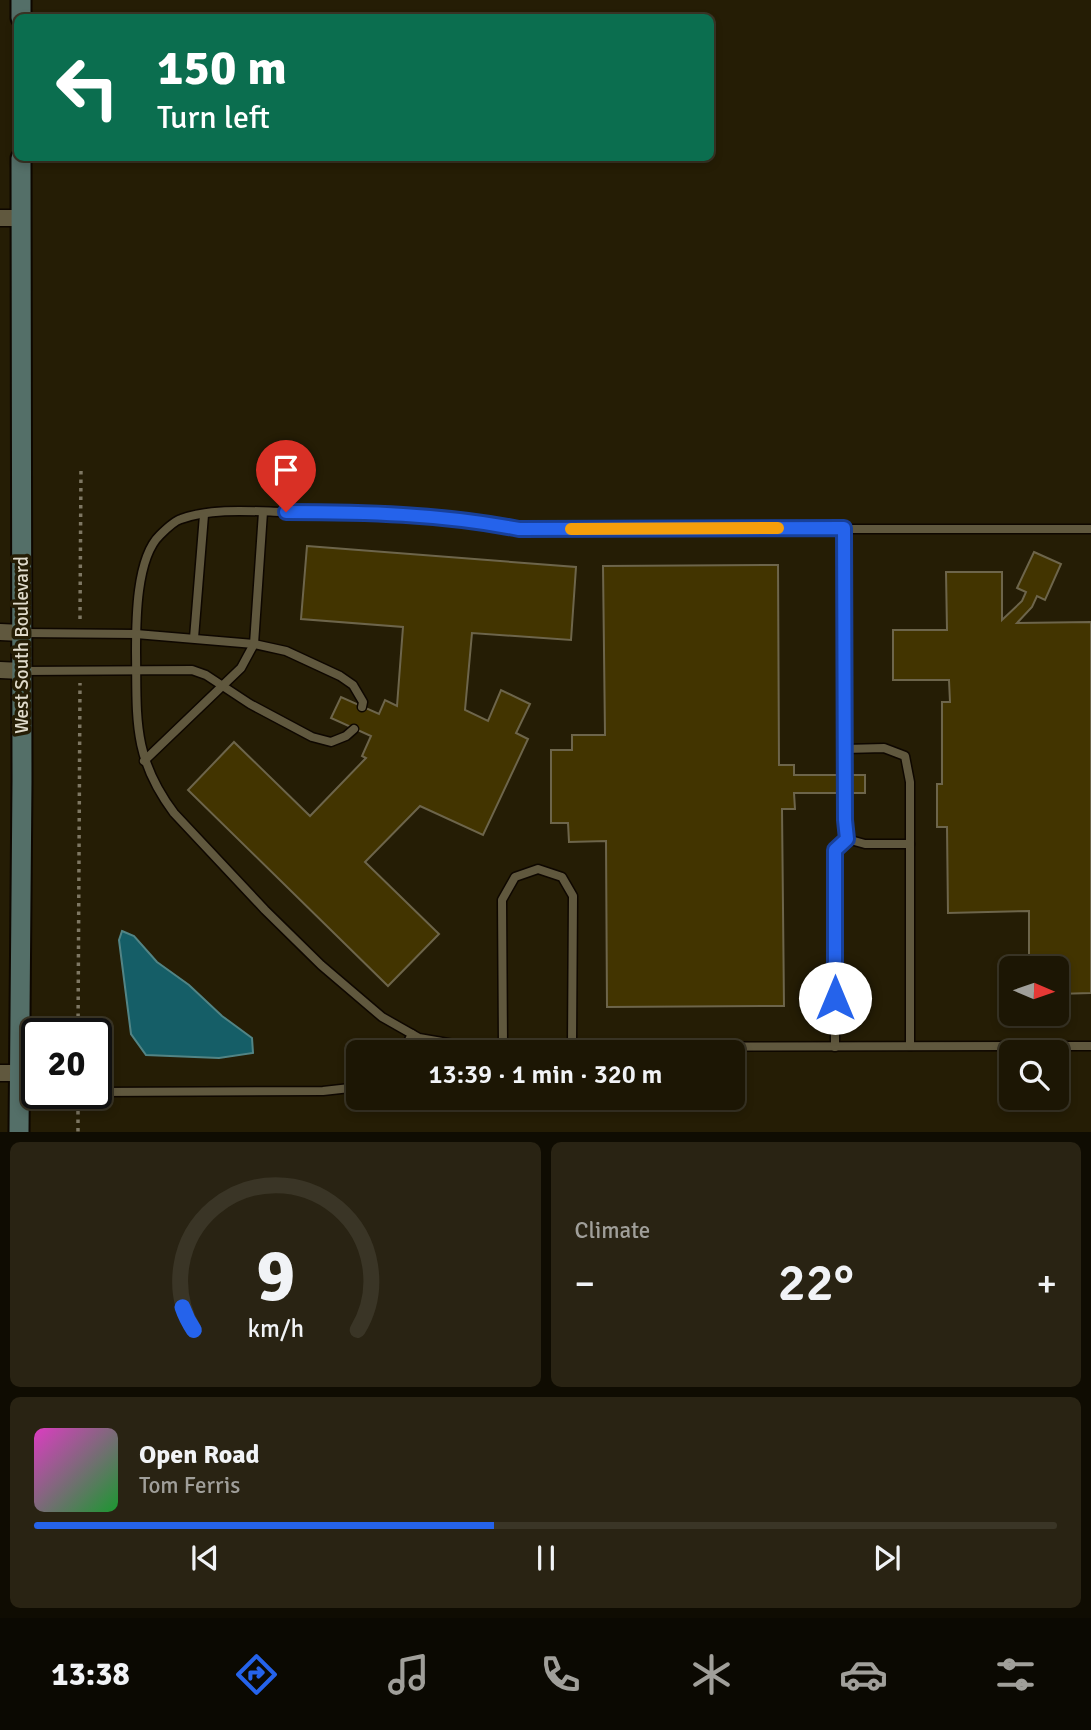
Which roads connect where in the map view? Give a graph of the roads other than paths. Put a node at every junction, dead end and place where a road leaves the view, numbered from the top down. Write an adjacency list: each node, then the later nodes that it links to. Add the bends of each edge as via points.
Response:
1 (21, 161): 3 (main road, West South Boulevard)
2 (0, 218): 3 (street)
3 (21, 218): 9 (main road, West South Boulevard)
4 (263, 512): 5 (lane); 6 (lane, via 419,514 519,529); 12 (lane)
5 (204, 515): 10 (lane, via 179,519 157,537 138,587); 11 (lane)
6 (844, 528): 7 (lane); 19 (lane)
7 (1091, 529)
8 (0, 632): 9 (street)
9 (22, 633): 10 (lane); 14 (main road, West South Boulevard)
10 (136, 634): 11 (lane); 15 (lane)
11 (194, 638): 12 (lane)
12 (254, 644): 16 (lane, via 241,668); 17 (lane, via 286,651 340,676 353,685)
13 (0, 670): 14 (street)
14 (22, 671): 15 (lane); 32 (main road, West South Boulevard)
15 (136, 671): 16 (lane, via 192,670); 20 (lane, via 138,734)
16 (222, 687): 18 (lane, via 312,737 331,742); 20 (lane)
17 (362, 707)
18 (354, 729)
19 (845, 749): 21 (lane); 22 (lane, via 884,748 905,756 910,782)
20 (144, 761): 23 (lane, via 174,813 265,910 355,996)
21 (847, 839): 22 (lane, via 865,844); 31 (lane, via 835,850)
22 (910, 844): 29 (lane)
23 (412, 1034): 24 (lane); 25 (lane)
24 (409, 1040)
25 (431, 1040)
26 (503, 1040): 27 (lane, via 502,900 515,877 538,869 562,877 573,896)
27 (572, 1040)
28 (745, 1046): 31 (lane)
29 (910, 1046): 30 (lane); 31 (lane)
30 (1091, 1046)
31 (835, 1047)
32 (19, 1082): 35 (main road, West South Boulevard)
33 (346, 1088): 34 (lane)
34 (112, 1092)
35 (19, 1132)

